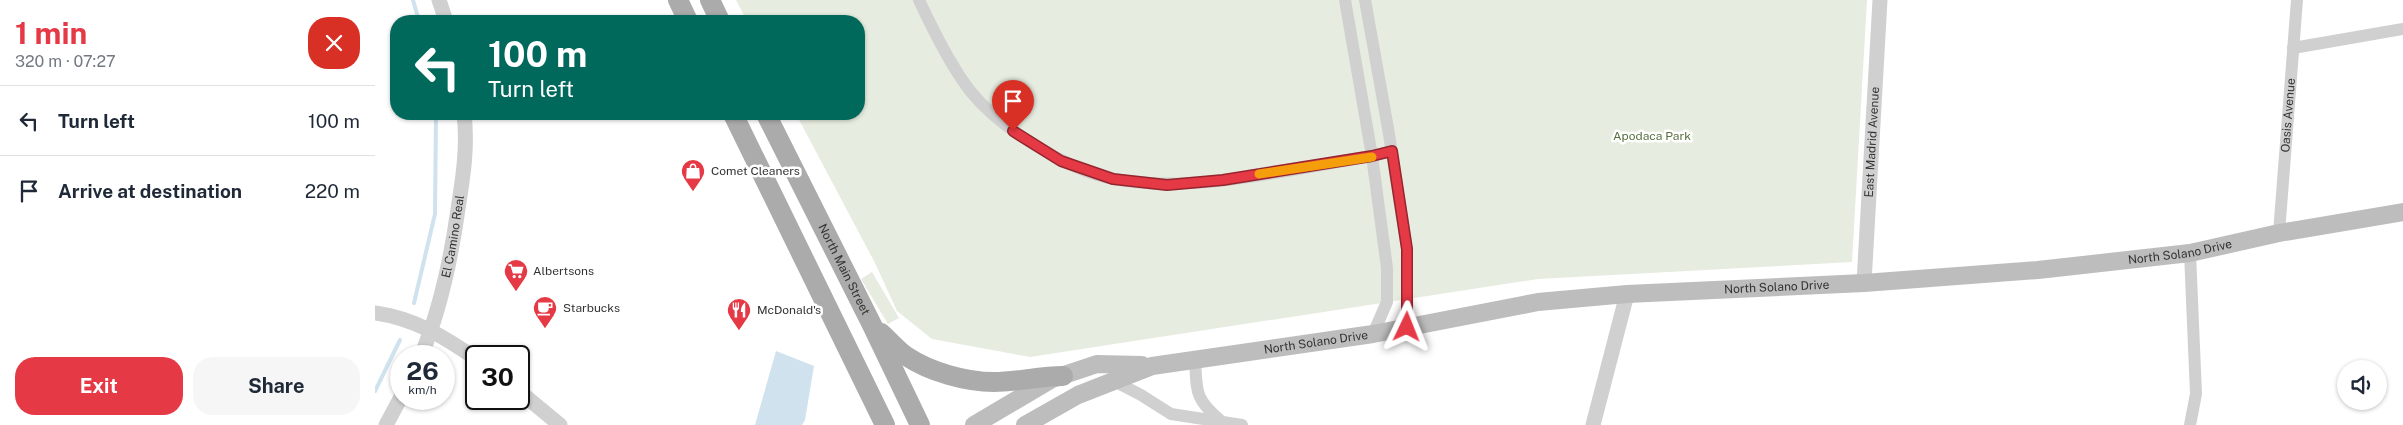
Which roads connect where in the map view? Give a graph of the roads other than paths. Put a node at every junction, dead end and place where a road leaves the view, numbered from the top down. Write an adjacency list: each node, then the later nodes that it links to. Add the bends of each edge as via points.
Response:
1 (439, 0): 9 (street)
2 (678, 0): 10 (main road)
3 (710, 0): 11 (main road)
4 (919, 0): 18 (street, via 971,92 1013,131 1061,161 1078,167 1113,179 1167,185 1223,180)
5 (1345, 0): 18 (street)
6 (1365, 0): 17 (street)
7 (1880, 0): 22 (street, East Madrid Avenue)
8 (2297, 0): 13 (street, Oasis Avenue)
9 (444, 15)
10 (685, 15)
11 (717, 15)
12 (2403, 29): 13 (street)
13 (2293, 48): 20 (street, Oasis Avenue)
14 (464, 120): 27 (street, El Camino Real, via 465,168 455,236 445,285)
15 (736, 120): 40 (main road)
16 (769, 120): 25 (main road, North Main Street)
17 (1392, 151): 18 (street); 26 (street, via 1407,249)
18 (1372, 156): 28 (street, via 1387,268 1387,302)
19 (2403, 212): 20 (main road, North Solano Drive)
20 (2279, 233): 21 (main road, North Solano Drive)
21 (2190, 253): 22 (main road, North Solano Drive, via 2038,270); 46 (street, via 2196,394)
22 (1864, 283): 23 (main road, North Solano Drive)
23 (1627, 294): 26 (main road, North Solano Drive, via 1538,302); 45 (street)
24 (375, 313): 27 (street, via 417,324)
25 (872, 325): 33 (main road, via 906,356 927,367 963,378 994,382); 41 (main road, North Main Street)
26 (1407, 327): 28 (main road, North Solano Drive)
27 (430, 331): 29 (street, El Camino Real); 30 (street)
28 (1373, 334): 31 (main road, North Solano Drive)
29 (425, 345)
30 (465, 351)
31 (1195, 359): 32 (main road, North Solano Drive); 37 (street, via 1196,391 1205,407)
32 (1152, 366): 33 (main road, North Solano Drive, via 1097,364); 34 (main road, North Solano Drive)
33 (1063, 376): 42 (main road, North Solano Drive)
34 (1112, 380): 37 (street, via 1171,414); 43 (main road, North Solano Drive, via 1078,394)
35 (530, 400): 39 (street)
36 (394, 410): 38 (street)
37 (1221, 421): 44 (street)
38 (386, 425)
39 (560, 425)
40 (885, 425)
41 (920, 425)
42 (974, 425)
43 (1025, 425)
44 (1242, 425)
45 (1593, 425)
46 (2190, 425)

